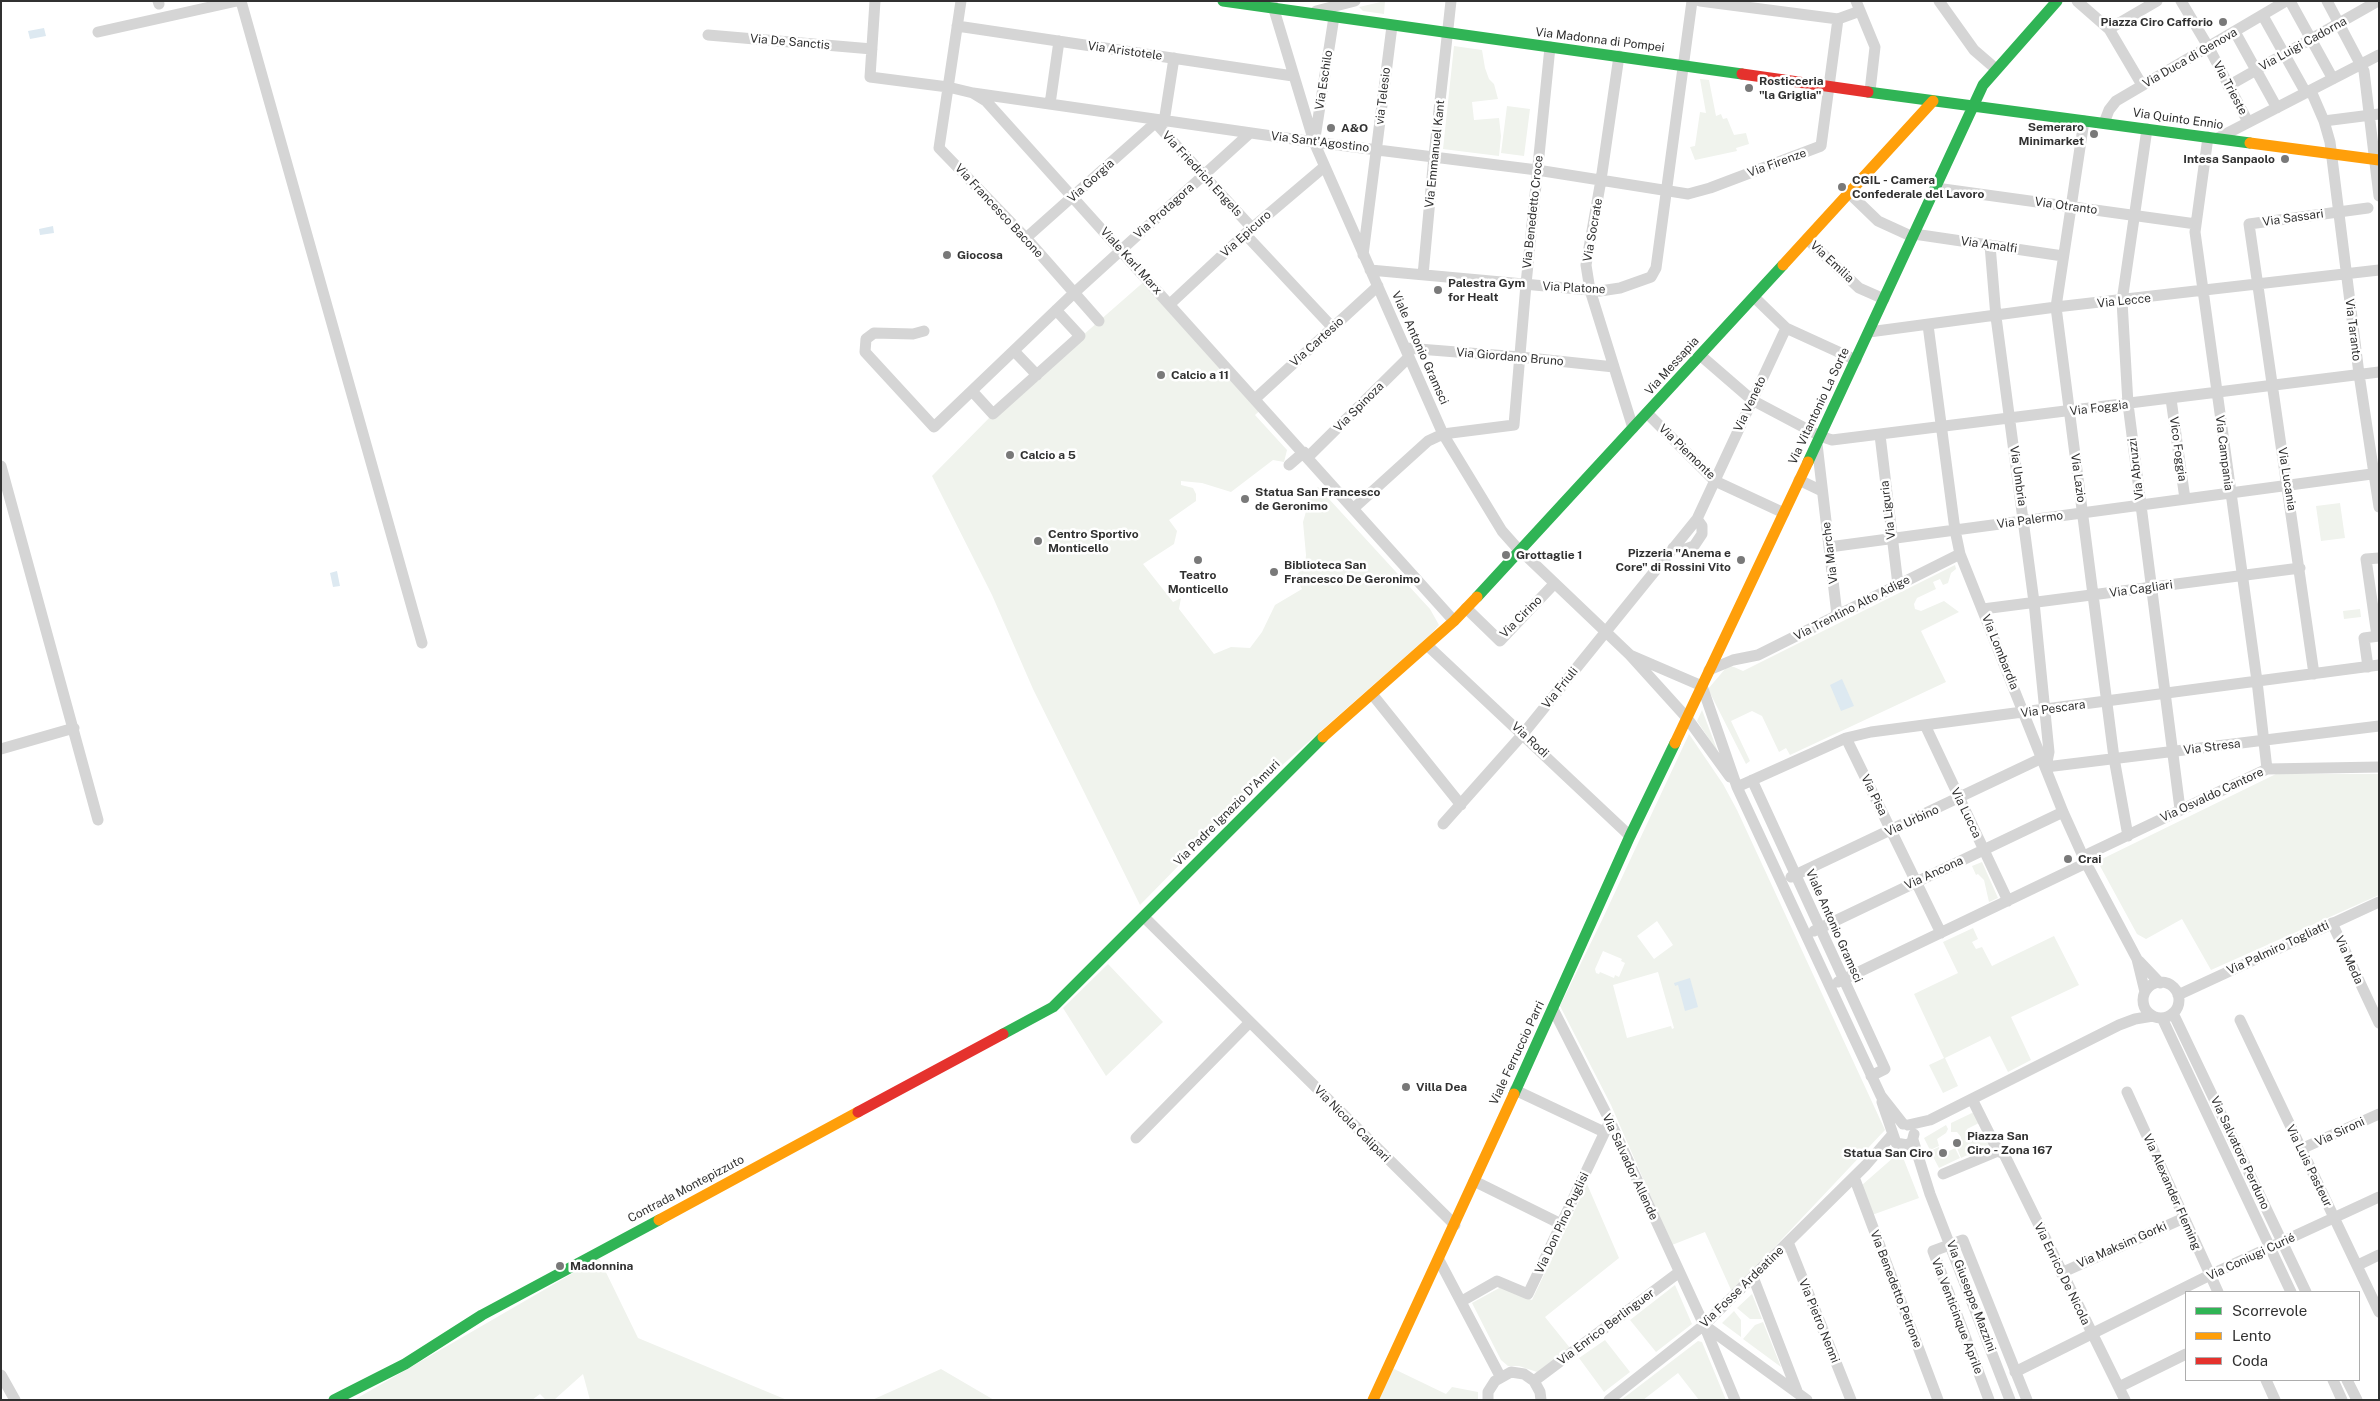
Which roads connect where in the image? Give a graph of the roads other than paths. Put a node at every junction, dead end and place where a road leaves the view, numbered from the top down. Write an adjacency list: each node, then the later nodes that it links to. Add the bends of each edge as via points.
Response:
1 (237, 1): 30 (street)
2 (241, 1): 178 (street)
3 (875, 1): 38 (street)
4 (961, 1): 27 (street)
5 (1223, 1): 19 (street, Via Madonna di Pompei)
6 (1451, 1): 32 (street, Via Emmanuel Kant)
7 (1692, 1): 44 (street, Via Platone)
8 (1700, 1): 24 (street)
9 (1939, 1): 45 (street, via 1974,50)
10 (2057, 1): 45 (street, Via Vitantonio La Sorte)
11 (2077, 1): 29 (street)
12 (2157, 1): 29 (street)
13 (2181, 1): 37 (street, Via Trieste)
14 (2286, 1): 22 (street, Via Duca di Genova)
15 (2290, 1): 34 (street)
16 (2326, 1): 26 (street)
17 (2378, 1): 26 (street, Via Luigi Cadorna)
18 (1349, 2): 21 (street); 23 (street, Via Eschilo, via 1338,8); 25 (street)
19 (1272, 4): 21 (street, Via Madonna di Pompei); 47 (street, Viale Antonio Gramsci)
20 (1858, 6): 24 (street); 53 (street, via 1875,47)
21 (1307, 13): 23 (street, Via Madonna di Pompei)
22 (2263, 16): 31 (street, Via Duca di Genova); 39 (street, Via Taranto)
23 (1336, 17): 25 (street, Via Madonna di Pompei); 69 (street, Via Eschilo)
24 (1838, 19): 49 (street, Via Firenze)
25 (1355, 20): 28 (street, Via Madonna di Pompei)
26 (2338, 24): 34 (street, Via Luigi Cadorna); 43 (street)
27 (957, 26): 35 (street, Via Aristotele); 52 (street)
28 (1392, 26): 32 (street, Via Madonna di Pompei); 70 (street, via Telesio)
29 (2109, 29): 50 (street)
30 (98, 32)
31 (2235, 32): 37 (street, Via Duca di Genova); 46 (street)
32 (1448, 33): 36 (street, Via Madonna di Pompei); 72 (street, Via Emmanuel Kant)
33 (708, 35): 38 (street, Via De Sanctis)
34 (2311, 40): 39 (street, Via Luigi Cadorna); 48 (street)
35 (1059, 41): 42 (street, Via Aristotele); 57 (street)
36 (1550, 47): 41 (street, Via Madonna di Pompei); 75 (street, Via Benedetto Croce)
37 (2209, 48): 50 (street, Via Duca di Genova); 51 (street, Via Trieste)
38 (872, 49): 52 (street, Viale Karl Marx, via 870,77)
39 (2283, 55): 46 (street, Via Luigi Cadorna); 54 (street, Via Taranto)
40 (2379, 55): 43 (street)
41 (1619, 56): 44 (street, Via Madonna di Pompei); 77 (street, Via Socrate)
42 (1174, 58): 47 (street, Via Aristotele); 63 (street)
43 (2361, 64): 48 (street); 60 (street)
44 (1684, 65): 49 (street, Via Madonna di Pompei); 79 (street, Via Platone)
45 (1996, 69): 58 (street, Via Vitantonio La Sorte, via 1983,85)
46 (2257, 70): 51 (street, Via Luigi Cadorna); 59 (street)
47 (1294, 76): 69 (street, Viale Antonio Gramsci)
48 (2333, 79): 54 (street)
49 (1829, 85): 53 (street, Via Madonna di Pompei); 79 (street, Via Firenze, via 1819,148 1710,188 1688,194)
50 (2142, 85): 65 (street, Via Duca di Genova, via 2116,101)
51 (2228, 86): 64 (street, Via Trieste)
52 (948, 87): 55 (street, Viale Karl Marx); 90 (street, Via Francesco Bacone, via 939,148)
53 (1870, 91): 56 (street, Via Madonna di Pompei)
54 (2309, 92): 59 (street); 62 (street, Via Taranto)
55 (973, 93): 57 (street, Via Sant'Agostino); 82 (street, Viale Karl Marx, via 986,101)
56 (1933, 101): 58 (street, Via Madonna di Pompei); 80 (street, Via Messapia)
57 (1050, 104): 63 (street, Via Sant'Agostino)
58 (1974, 106): 61 (street, Via Quinto Ennio); 78 (street, Via Vitantonio La Sorte)
59 (2277, 108): 64 (street)
60 (2374, 114): 62 (street); 73 (street)
61 (2084, 120): 65 (street, Via Quinto Ennio); 83 (street, Via Lazio)
62 (2324, 121): 71 (street, Via Taranto)
63 (1158, 122): 67 (street, Via Sant'Agostino); 76 (street, Via Friedrich Engels); 82 (street, Via Gorgia)
64 (2248, 122): 68 (street)
65 (2104, 123): 66 (street, Via Quinto Ennio)
66 (2147, 129): 68 (street, Via Quinto Ennio); 86 (street, Via Abruzzi)
67 (1250, 133): 69 (street, Via Sant'Agostino); 76 (street, Via Protagora)
68 (2213, 138): 71 (street, Via Quinto Ennio); 87 (street, Via Campania)
69 (1314, 142): 70 (street, Via Sant'Agostino); 74 (street, Viale Antonio Gramsci)
70 (1376, 150): 72 (street, Via Sant'Agostino); 94 (street, via Telesio)
71 (2330, 153): 73 (street, Via Quinto Ennio); 85 (street, Via Taranto)
72 (1434, 156): 75 (street, Via Sant'Agostino); 99 (street, Via Emmanuel Kant)
73 (2376, 159): 81 (street)
74 (1324, 167): 88 (street, Via Epicuro); 94 (street, Viale Antonio Gramsci)
75 (1537, 170): 77 (street, Via Sant'Agostino); 100 (street, Via Benedetto Croce)
76 (1204, 176): 88 (street, Via Friedrich Engels); 93 (street, Via Protagora)
77 (1602, 180): 79 (street, Via Sant'Agostino); 103 (street, Via Socrate, via 1586,265)
78 (1936, 188): 83 (street, Via Otranto); 89 (street, Via Vitantonio La Sorte)
79 (1667, 190): 103 (street, Via Platone, via 1654,273 1646,280 1620,288)
80 (1849, 193): 89 (street, Via Amalfi, via 1878,221); 91 (street, Via Messapia)
81 (2379, 196)
82 (1073, 197): 90 (street, Via Gorgia); 93 (street, Viale Karl Marx)
83 (2070, 207): 86 (street, Via Otranto); 95 (street, Via Lazio)
84 (2368, 208): 85 (street, Via Sassari)
85 (2338, 212): 98 (street, Via Taranto); 101 (street, Via Sassari, via 2249,224)
86 (2133, 216): 87 (street, Via Otranto); 108 (street, Via Abruzzi)
87 (2196, 224): 104 (street, Via Campania)
88 (1249, 231): 109 (street, Via Epicuro); 115 (street, Via Friedrich Engels)
89 (1914, 236): 92 (street, Via Amalfi); 107 (street, Via Vitantonio La Sorte)
90 (1026, 238): 105 (street, Via Francesco Bacone)
91 (1806, 239): 106 (street, Via Messapia); 107 (street, Via Emilia, via 1860,288)
92 (1990, 245): 95 (street, Via Amalfi); 112 (street, Via Umbria)
93 (1121, 250): 105 (street, Via Protagora); 109 (street, Viale Karl Marx)
94 (1362, 256): 96 (street, Viale Antonio Gramsci)
95 (2063, 256): 110 (street, Via Lazio)
96 (1370, 270): 99 (street, Via Platone); 102 (street, Viale Antonio Gramsci)
97 (2379, 270): 98 (street, Via Lecce)
98 (2346, 274): 101 (street, Via Lecce); 126 (street, Via Taranto)
99 (1423, 276): 100 (street, Via Platone)
100 (1526, 284): 103 (street, Via Platone); 122 (street, Via Benedetto Croce)
101 (2259, 284): 104 (street, Via Lecce); 128 (street, Via Lucania)
102 (1378, 286): 115 (street, Via Cartesio); 120 (street, Viale Antonio Gramsci)
103 (1590, 290): 124 (street, Via Socrate)
104 (2203, 292): 108 (street, Via Lecce); 130 (street, Via Campania)
105 (1074, 293): 111 (street, Via Protagora); 113 (street, Via Francesco Bacone)
106 (1754, 297): 116 (street); 121 (street, Via Messapia)
107 (1884, 299): 118 (street, Via Vitantonio La Sorte)
108 (2122, 301): 110 (street, Via Lecce); 134 (street, Via Abruzzi)
109 (1170, 304): 131 (street, Viale Karl Marx)
110 (2056, 307): 112 (street, Via Lecce); 135 (street, Via Lazio)
111 (1056, 310): 119 (street, Via Protagora); 127 (street, via 1080,336)
112 (1996, 317): 114 (street, Via Lecce); 137 (street, Via Umbria)
113 (1099, 321)
114 (1928, 325): 118 (street, Via Lecce); 138 (street, Via Lombardia)
115 (1332, 328): 131 (street, Via Cartesio)
116 (1786, 328): 123 (street); 133 (street, Via Veneto)
117 (924, 331): 129 (street, Via Protagora, via 913,334 874,333 866,339 865,352 934,427)
118 (1869, 332): 123 (street, Via Vitantonio La Sorte)
119 (1014, 351): 127 (street); 129 (street, Via Protagora)
120 (1408, 353): 122 (street, Via Giordano Bruno); 140 (street, Viale Antonio Gramsci); 143 (street, Via Spinoza)
121 (1700, 355): 133 (street); 136 (street, Via Messapia)
122 (1520, 357): 124 (street, Via Giordano Bruno); 140 (street, Via Benedetto Croce, via 1514,426)
123 (1856, 360): 142 (street, Via Vitantonio La Sorte)
124 (1614, 367): 139 (street, Via Socrate)
125 (2379, 372): 126 (street, Via Foggia)
126 (2359, 374): 128 (street, Via Foggia); 146 (street, Via Taranto)
127 (1037, 375): 129 (street, via 993,414)
128 (2273, 387): 130 (street, Via Foggia); 149 (street, Via Lucania)
129 (972, 391)
130 (2217, 393): 132 (street, Via Foggia); 151 (street, Via Campania)
131 (1256, 398): 143 (street, Viale Karl Marx)
132 (2171, 399): 134 (street, Via Foggia); 152 (street, Vico Foggia)
133 (1752, 400): 142 (street); 148 (street, Via Veneto)
134 (2128, 404): 135 (street, Via Foggia); 153 (street, Via Abruzzi)
135 (2069, 412): 137 (street, Via Foggia); 157 (street, Via Lazio)
136 (1647, 413): 139 (street, Via Messapia); 148 (street, Via Piemonte)
137 (2010, 418): 138 (street, Via Foggia); 158 (street, Via Umbria)
138 (1942, 427): 141 (street, Via Foggia); 159 (street, Via Lombardia)
139 (1633, 428): 162 (street, Via Messapia)
140 (1443, 434): 155 (street, via 1428,441); 162 (street, Viale Antonio Gramsci, via 1502,531)
141 (1880, 435): 142 (street, Via Foggia); 160 (street, Via Liguria)
142 (1818, 440): 147 (street, Via Vitantonio La Sorte); 150 (street, Via Marche)
143 (1306, 454): 144 (street); 155 (street, Viale Karl Marx)
144 (1289, 465)
145 (1, 466): 196 (street)
146 (2376, 474): 149 (street, Via Palermo); 154 (street, Via Taranto)
147 (1799, 480): 150 (street); 156 (street, Via Vitantonio La Sorte)
148 (1715, 481): 156 (street, Via Piemonte); 176 (street, Via Friuli, via 1697,519)
149 (2288, 486): 151 (street, Via Palermo); 165 (street, Via Lucania)
150 (1822, 491): 161 (street, Via Marche)
151 (2230, 493): 152 (street, Via Palermo); 166 (street, Via Campania)
152 (2185, 499): 153 (street, Via Palermo)
153 (2140, 505): 157 (street, Via Palermo); 169 (street, Via Abruzzi)
154 (2379, 507)
155 (1354, 508): 175 (street, Viale Karl Marx)
156 (1784, 513): 180 (street, Via Vitantonio La Sorte)
157 (2083, 513): 158 (street, Via Palermo); 170 (street, Via Lazio)
158 (2024, 521): 159 (street, Via Palermo); 171 (street, Via Umbria)
159 (1955, 530): 160 (street, Via Palermo); 163 (street, Via Lombardia)
160 (1891, 539): 161 (street, Via Palermo); 168 (street, Via Liguria)
161 (1829, 547): 174 (street, Via Marche)
162 (1520, 550): 167 (street, Viale Antonio Gramsci); 172 (street, Via Messapia)
163 (1960, 554): 168 (street, Via Trentino Alto Adige); 173 (street, Via Lombardia)
164 (2379, 558): 177 (street, via 2366,559)
165 (2300, 568): 166 (street, Via Cagliari); 185 (street, Via Lucania)
166 (2242, 575): 169 (street, Via Cagliari); 186 (street, Via Campania)
167 (1554, 584): 172 (street, Via Cirino, via 1500,641); 176 (street, Viale Antonio Gramsci)
168 (1898, 585): 174 (street, Via Trentino Alto Adige)
169 (2151, 587): 170 (street, Via Cagliari); 189 (street, Via Abruzzi)
170 (2093, 595): 171 (street, Via Cagliari); 190 (street, Via Lazio)
171 (2034, 602): 173 (street, Via Cagliari); 191 (street, Via Umbria)
172 (1466, 608): 175 (street, Via Messapia)
173 (1983, 609): 192 (street, Via Lombardia)
174 (1837, 614): 182 (street, Via Trentino Alto Adige)
175 (1454, 621): 179 (street, Via Messapia)
176 (1605, 632): 181 (street, Viale Antonio Gramsci); 197 (street, Via Friuli)
177 (2378, 636): 183 (street, via 2364,638)
178 (422, 643)
179 (1428, 646): 188 (street, Via Padre Ignazio D'Amuri); 197 (street, Via Rodi)
180 (1721, 648): 182 (street); 184 (street, Via Vitantonio La Sorte)
181 (1630, 655): 187 (street, Viale Antonio Gramsci); 193 (street, Viale Antonio Gramsci)
182 (1744, 659): 184 (street, Via Trentino Alto Adige)
183 (2373, 666): 185 (street, Via Pescara)
184 (1710, 670): 187 (street, Via Vitantonio La Sorte)
185 (2314, 674): 186 (street, Via Pescara)
186 (2257, 682): 189 (street, Via Pescara); 199 (street, Via Campania)
187 (1702, 686): 193 (street, Via Vitantonio La Sorte); 207 (street, Viale Antonio Gramsci)
188 (1372, 694): 209 (street); 224 (street, Via Padre Ignazio D'Amuri, via 1314,745)
189 (2165, 694): 190 (street, Via Pescara); 201 (street, Via Abruzzi)
190 (2108, 702): 191 (street, Via Pescara); 202 (street, Via Lazio)
191 (2045, 710): 192 (street, Via Pescara); 203 (street, Via Umbria, via 2049,752)
192 (2024, 713): 194 (street, Via Pescara); 203 (street, Via Lombardia)
193 (1687, 718): 207 (street, Viale Antonio Gramsci); 215 (street, Viale Ferruccio Parri)
194 (1925, 725): 198 (street, Via Pescara); 208 (street, Via Lucca)
195 (2379, 726): 199 (street, Via Stresa)
196 (74, 728): 200 (street); 212 (street)
197 (1523, 734): 209 (street, Via Friuli); 215 (street, Via Rodi)
198 (1846, 738): 206 (street, Via Pescara); 214 (street, Via Pisa)
199 (2264, 741): 201 (street, Via Stresa); 205 (street, Via Campania)
200 (1, 749)
201 (2172, 752): 202 (street, Via Stresa); 210 (street, Via Abruzzi)
202 (2114, 758): 203 (street, Via Stresa); 216 (street, Via Lazio)
203 (2044, 762): 208 (street, Via Urbino); 211 (street, Via Lombardia)
204 (2379, 767): 205 (street, Via Osvaldo Cantore)
205 (2266, 769): 210 (street, Via Osvaldo Cantore)
206 (1752, 780): 207 (street, Via Pescara); 219 (street, Viale Antonio Gramsci)
207 (1737, 787): 220 (street, Viale Antonio Gramsci)
208 (1958, 799): 214 (street, Via Urbino); 217 (street, Via Lucca)
209 (1461, 804): 213 (street, Via Friuli)
210 (2180, 809): 216 (street, Via Osvaldo Cantore)
211 (2063, 812): 217 (street, Via Ancona); 218 (street, Via Lombardia)
212 (98, 820)
213 (1443, 824)
214 (1892, 831): 219 (street, Via Urbino); 221 (street, Via Pisa)
215 (1630, 836): 236 (street, Viale Ferruccio Parri)
216 (2128, 836): 218 (street, Via Osvaldo Cantore)
217 (1984, 850): 221 (street, Via Ancona); 222 (street, Via Lucca)
218 (2085, 860): 222 (street, Via Osvaldo Cantore); 229 (street, Via Lombardia)
219 (1796, 875): 220 (street, Via Urbino); 226 (street, Viale Antonio Gramsci)
220 (1781, 882): 228 (street, Viale Antonio Gramsci)
221 (1916, 882): 226 (street, Via Ancona); 227 (street, Via Pisa)
222 (2008, 901): 227 (street, Via Osvaldo Cantore)
223 (2379, 902): 225 (street, Via Palmiro Togliatti)
224 (1144, 917): 235 (street, Via Padre Ignazio D'Amuri); 240 (street, Via Nicola Calipari)
225 (2332, 923): 233 (street, Via Palmiro Togliatti); 241 (street, Via Meda)
226 (1819, 928): 228 (street, Via Ancona); 230 (street, Viale Antonio Gramsci)
227 (1941, 932): 230 (street, Via Osvaldo Cantore)
228 (1805, 934): 232 (street, Viale Antonio Gramsci)
229 (2138, 959): 231 (street, Via Lombardia); 234 (street, Via Lombardia)
230 (1844, 980): 232 (street, Via Osvaldo Cantore); 243 (street, Viale Antonio Gramsci, via 1885,1070)
231 (2160, 982): 233 (street, via 2173,987); 234 (street, via 2151,985)
232 (1830, 986): 243 (street, Viale Antonio Gramsci)
233 (2178, 995): 237 (street)
234 (2144, 997): 238 (street, via 2146,1010); 242 (street)
235 (1054, 1007): 291 (street, Contrada Montepizzuto, via 540,1284 405,1364)
236 (1552, 1009): 244 (street, Viale Ferruccio Parri); 248 (street, Via Salvador Allende)
237 (2173, 1013): 238 (street); 263 (street, Via Salvatore Perduno)
238 (2157, 1017): 242 (street, via 2137,1018); 265 (street, Via Salvatore Perduno)
239 (2240, 1020): 252 (street, Via Luis Pasteur)
240 (1250, 1022): 251 (street); 261 (street, Via Nicola Calipari)
241 (2379, 1023)
242 (2119, 1025): 246 (street)
243 (1871, 1076): 250 (street, Viale Antonio Gramsci)
244 (1515, 1090): 249 (street); 256 (street, Viale Ferruccio Parri)
245 (2127, 1092): 258 (street, Via Alexander Fleming)
246 (1972, 1099): 250 (street); 253 (street, Via Enrico De Nicola)
247 (2379, 1114): 252 (street, Via Sironi)
248 (1610, 1121): 249 (street, Via Don Pino Puglisi); 269 (street, Via Salvador Allende)
249 (1604, 1132): 260 (street, Via Don Pino Puglisi)
250 (1903, 1135): 255 (street, Via Fosse Ardeatine); 264 (street, Via Giuseppe Mazzini)
251 (1136, 1138)
252 (2301, 1149): 259 (street, Via Luis Pasteur)
253 (1998, 1150): 254 (street); 270 (street, Via Enrico De Nicola, via 2004,1154)
254 (1944, 1174)
255 (1854, 1177): 262 (street, Via Fosse Ardeatine); 299 (street, Via Benedetto Petrone)
256 (1474, 1181): 260 (street); 261 (street, Viale Ferruccio Parri)
257 (2379, 1197): 259 (street, Via Coniugi Curié)
258 (2184, 1218): 270 (street, Via Maksim Gorki); 271 (street, Via Alexander Fleming)
259 (2334, 1219): 263 (street, Via Coniugi Curié); 268 (street, Via Luis Pasteur)
260 (1561, 1224): 276 (street, Via Don Pino Puglisi, via 1528,1294 1498,1281)
261 (1454, 1225): 267 (street, Viale Ferruccio Parri)
262 (1788, 1242): 272 (street, Via Fosse Ardeatine); 298 (street, Via Pietro Nenni)
263 (2283, 1242): 265 (street, Via Coniugi Curié); 275 (street, Via Salvatore Perduno)
264 (1951, 1244): 281 (street, via 1963,1240); 300 (street, Via Venticinque Aprile, via 1933,1251); 301 (street, Via Giuseppe Mazzini)
265 (2270, 1248): 271 (street, Via Coniugi Curié); 274 (street, Via Salvatore Perduno)
266 (2379, 1255): 268 (street)
267 (1439, 1260): 276 (street); 292 (street, Viale Ferruccio Parri)
268 (2358, 1265): 277 (street, Via Luis Pasteur)
269 (1678, 1273): 278 (street, Via Salvador Allende); 284 (street, Via Enrico Berlinguer)
270 (2061, 1273): 279 (street, Via Enrico De Nicola)
271 (2210, 1275): 273 (street, Via Alexander Fleming); 279 (street, Via Coniugi Curié)
272 (1753, 1276): 278 (street, Via Fosse Ardeatine); 289 (street)
273 (2218, 1291)
274 (2291, 1291)
275 (2306, 1291)
276 (1462, 1301): 283 (street)
277 (2379, 1312)
278 (1704, 1326): 289 (street); 295 (street, Via Fosse Ardeatine); 296 (street, Via Salvador Allende)
279 (2091, 1333): 281 (street, Via Coniugi Curié); 288 (street, Via Enrico De Nicola)
280 (2185, 1354): 288 (street)
281 (2016, 1372): 302 (street)
282 (1, 1375): 290 (street)
283 (1500, 1376): 284 (street, via 1518,1372); 293 (street, via 1491,1386)
284 (1534, 1381): 294 (street)
285 (2266, 1381): 304 (street)
286 (2333, 1381): 305 (street)
287 (2348, 1381): 306 (street)
288 (2119, 1387): 303 (street, Via Enrico De Nicola)
289 (1797, 1391): 297 (street)
290 (15, 1400)
291 (334, 1400)
292 (1373, 1400)
293 (1488, 1400)
294 (1541, 1400)
295 (1609, 1400)
296 (1735, 1400)
297 (1807, 1400)
298 (1851, 1400)
299 (1938, 1400)
300 (1989, 1400)
301 (2010, 1400)
302 (2027, 1400)
303 (2125, 1400)
304 (2275, 1400)
305 (2342, 1400)
306 (2357, 1400)

